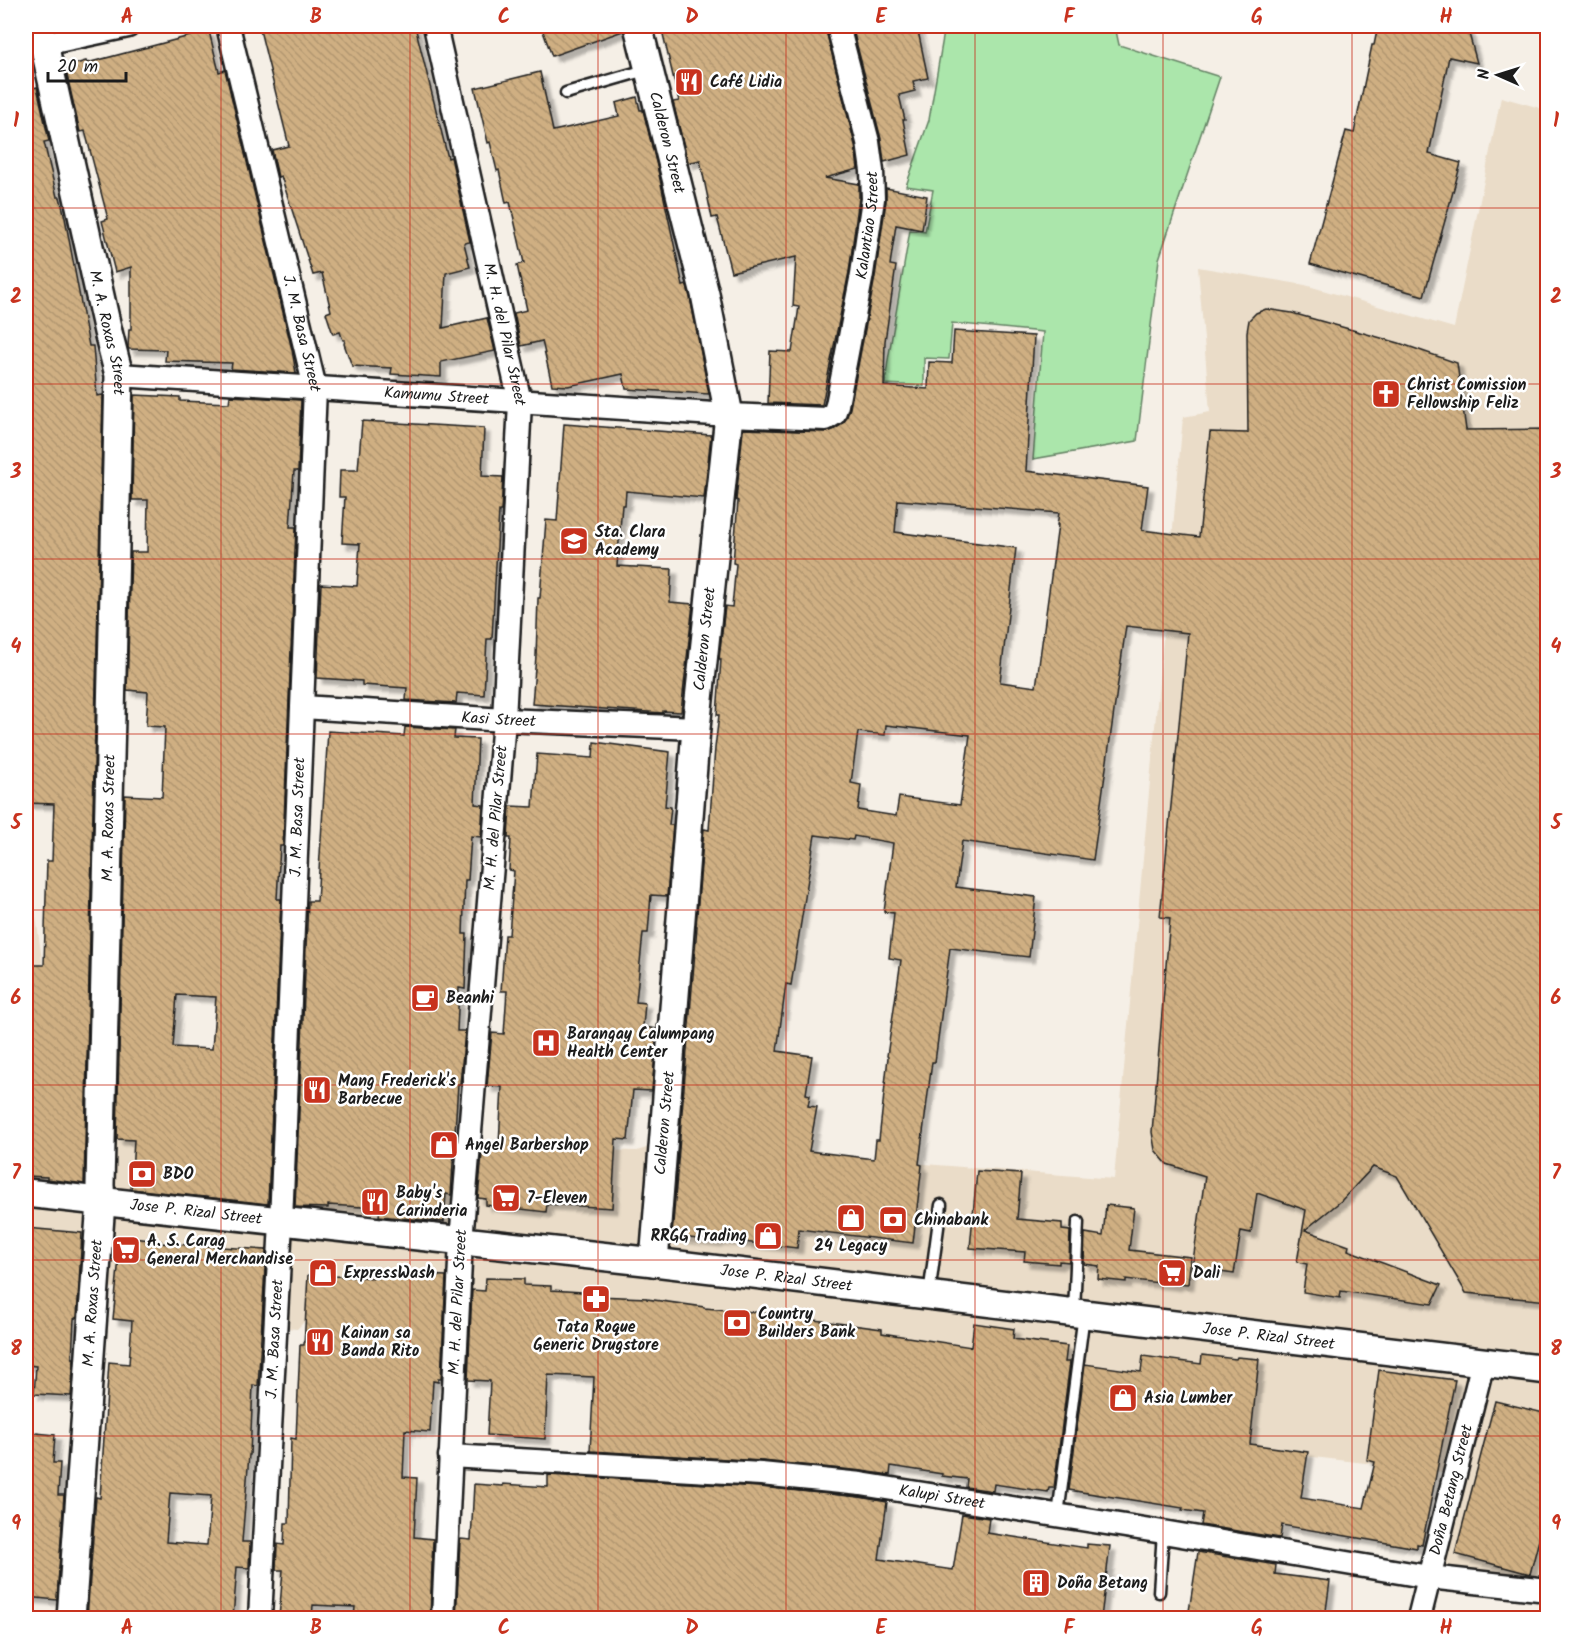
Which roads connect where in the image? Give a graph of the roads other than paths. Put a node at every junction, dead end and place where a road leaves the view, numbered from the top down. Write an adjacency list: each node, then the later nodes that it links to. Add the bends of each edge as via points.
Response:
1 (128, 26): 6 (street)
2 (228, 26): 10 (street, J. M. Basa Street)
3 (435, 26): 11 (street, M. H. del Pilar Street)
4 (638, 26): 7 (street, Calderon Street)
5 (838, 26): 13 (street, Kalantiao Street, via 868,142 873,199 837,405 834,414)
6 (40, 35): 9 (street, M. A. Roxas Street)
7 (649, 69): 8 (lane); 12 (street, Calderon Street, via 705,294)
8 (566, 93)
9 (119, 375): 10 (street, Kamumu Street); 18 (street, M. A. Roxas Street)
10 (315, 388): 11 (street, Kamumu Street); 14 (street, J. M. Basa Street)
11 (520, 402): 12 (street, Kamumu Street); 15 (street, M. H. del Pilar Street)
12 (729, 415): 13 (street, Kamumu Street); 16 (street, Calderon Street)
13 (826, 419)
14 (303, 707): 15 (street, Kasi Street); 20 (street, J. M. Basa Street)
15 (504, 720): 16 (street, Kasi Street); 22 (street, M. H. del Pilar Street)
16 (696, 728): 23 (street, Calderon Street)
17 (26, 1193): 18 (street, Jose P. Rizal Street)
18 (101, 1202): 20 (street, Jose P. Rizal Street); 34 (street, M. A. Roxas Street)
19 (941, 1205): 24 (lane)
20 (281, 1222): 22 (street, Jose P. Rizal Street); 35 (street, J. M. Basa Street)
21 (1078, 1222): 25 (lane)
22 (461, 1241): 23 (street, Jose P. Rizal Street); 28 (street, M. H. del Pilar Street)
23 (654, 1262): 24 (street, Jose P. Rizal Street)
24 (929, 1295): 25 (street, Jose P. Rizal Street)
25 (1079, 1313): 26 (street, Jose P. Rizal Street); 29 (lane)
26 (1483, 1362): 27 (street, Jose P. Rizal Street); 31 (street, Doña Betang Street)
27 (1548, 1370)
28 (450, 1456): 29 (street, Kalupi Street, via 761,1474 861,1484); 36 (street, M. H. del Pilar Street)
29 (1058, 1515): 30 (street, Kalupi Street)
30 (1163, 1532): 31 (street, Kalupi Street); 33 (lane)
31 (1430, 1577): 32 (street, Kalupi Street); 37 (street, Doña Betang Street)
32 (1548, 1590)
33 (1159, 1592)
34 (71, 1618)
35 (260, 1618)
36 (443, 1618)
37 (1419, 1618)

